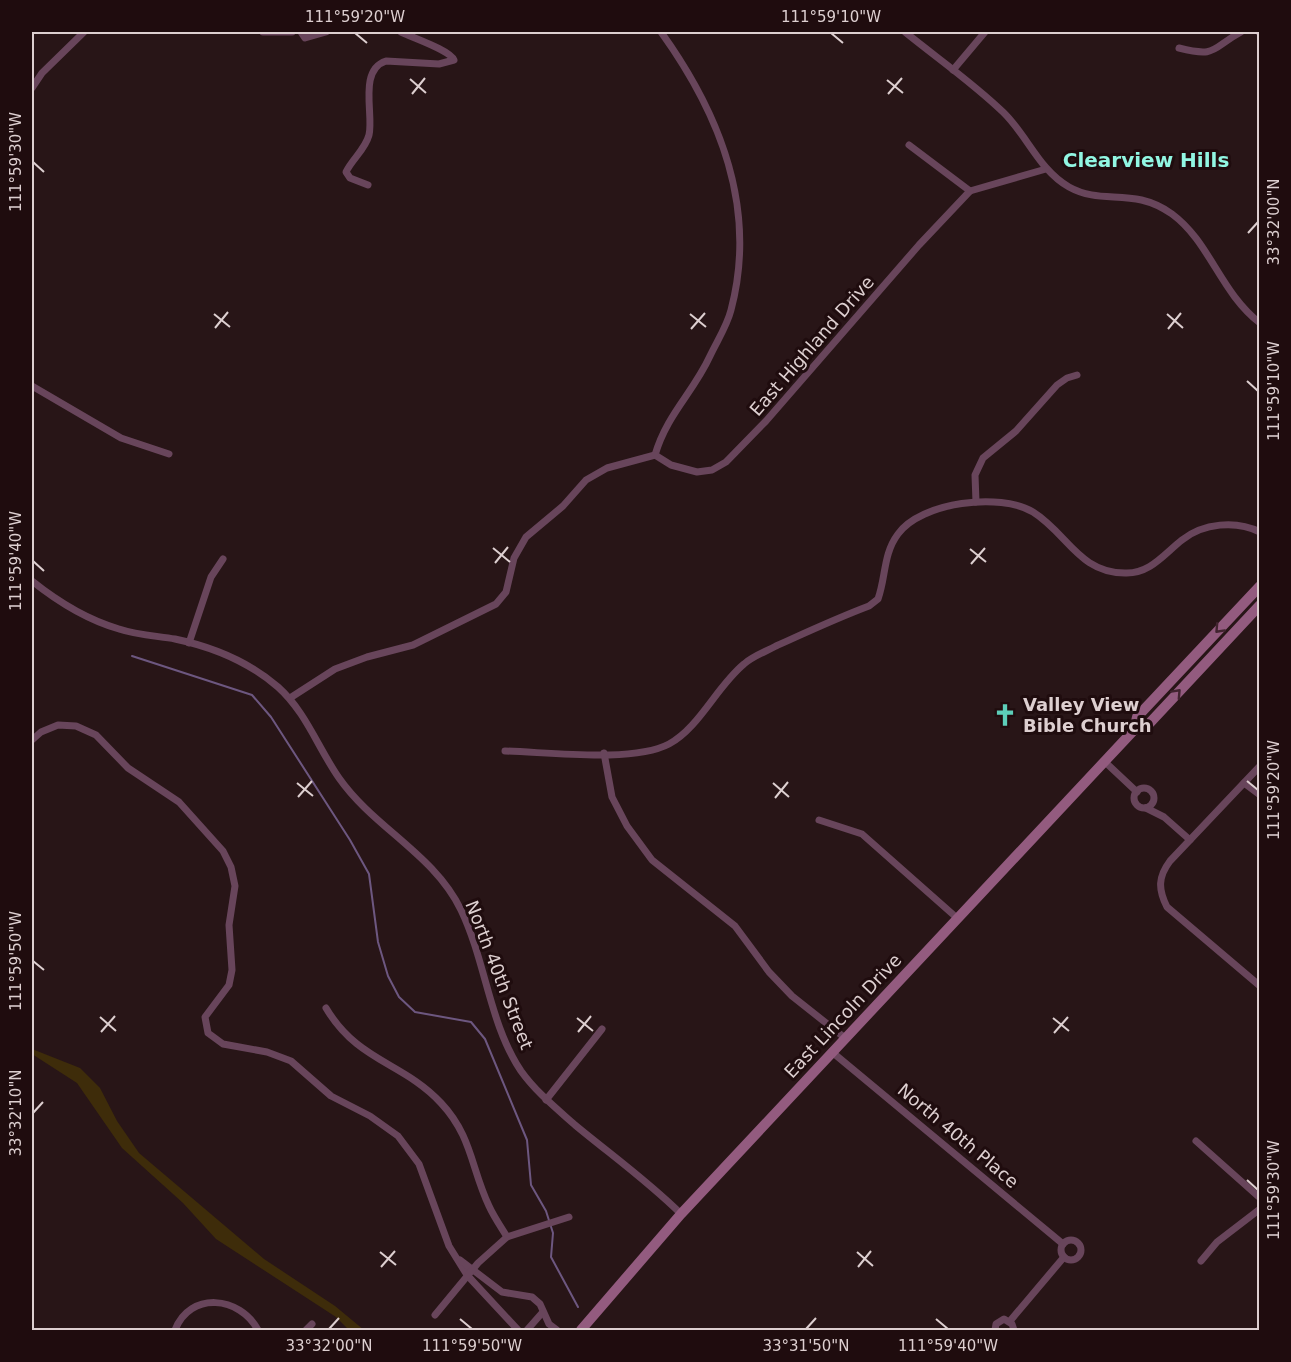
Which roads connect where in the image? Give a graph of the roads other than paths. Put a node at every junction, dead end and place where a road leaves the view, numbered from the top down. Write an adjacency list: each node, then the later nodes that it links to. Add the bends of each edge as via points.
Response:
1 (84, 32): 13 (street)
2 (263, 32): 3 (street)
3 (292, 32)
4 (301, 32): 5 (street, via 305,38)
5 (326, 32)
6 (401, 32): 16 (street, via 446,51 454,60 439,64 395,60 377,68 370,81 369,137 346,172 350,178)
7 (661, 32): 22 (street, via 677,53 716,126 742,239 731,312 709,360 662,430)
8 (905, 32): 12 (street)
9 (985, 32): 12 (street)
10 (1240, 32): 11 (street, via 1213,52)
11 (1179, 48)
12 (953, 70): 15 (street, via 1005,114)
13 (32, 88)
14 (909, 145): 17 (street)
15 (1046, 169): 17 (street); 18 (street, via 1082,193 1140,198 1172,214 1204,250 1233,297)
16 (368, 185)
17 (970, 192): 22 (street, East Highland Drive, via 726,462 697,472 671,465)
18 (1260, 323)
19 (1077, 375): 23 (street, via 1057,385 1016,431 983,458 975,475)
20 (32, 386): 21 (street, via 121,438)
21 (169, 454)
22 (655, 455): 30 (street, via 607,468 586,480 563,506 526,537 514,558 506,592 492,606 413,645 335,669)
23 (976, 502): 24 (street, via 1000,502 1032,511 1086,562 1112,573 1145,570 1183,539 1214,526 1240,525); 34 (street, via 942,508 910,521 890,547 878,599 746,662 683,734 669,744 626,754)
24 (1260, 532)
25 (223, 559): 29 (street, via 211,577)
26 (32, 581): 29 (street, North 40th Street, via 62,603 105,624)
27 (1260, 586): 31 (main road, East Lincoln Drive, one-way to 31, via 1137,717)
28 (1260, 605): 31 (main road, East Lincoln Drive, one-way to 28, via 1146,727)
29 (189, 643): 30 (street, North 40th Street, via 238,660)
30 (290, 698): 51 (street, North 40th Street, via 354,796 423,858 449,888 462,911 510,1050)
31 (1134, 730): 35 (main road, East Lincoln Drive)
32 (32, 740): 61 (street, via 58,725 76,726 96,735 128,768 178,802 215,841 227,857 235,886 229,925 231,977 206,1017 208,1033 223,1044 291,1061 331,1096 398,1136 419,1164 442,1234)
33 (505, 751): 34 (street)
34 (604, 753): 49 (street, via 612,797 652,860 735,926 792,996)
35 (1104, 762): 38 (street); 45 (main road, East Lincoln Drive)
36 (1260, 766): 37 (street)
37 (1244, 783): 39 (street); 44 (street)
38 (1137, 792): 40 (street, via 1147,789); 41 (street, via 1136,803)
39 (1260, 795)
40 (1154, 800): 41 (street); 42 (street)
41 (1146, 808): 42 (street)
42 (1164, 817): 44 (street)
43 (819, 820): 45 (street, via 862,834)
44 (1190, 840): 46 (street, via 1163,871 1160,892 1167,907)
45 (957, 918): 49 (main road, East Lincoln Drive)
46 (1260, 986)
47 (326, 1008): 57 (street, via 351,1041 429,1091 455,1120 472,1152 488,1204)
48 (602, 1029): 51 (street)
49 (844, 1038): 50 (main road, East Lincoln Drive)
50 (832, 1052): 55 (main road, East Lincoln Drive); 58 (street, North 40th Place)
51 (546, 1100): 55 (street, North 40th Street)
52 (1196, 1141): 53 (street)
53 (1260, 1198)
54 (1260, 1209): 60 (street, via 1217,1242)
55 (681, 1214): 66 (main road, East Lincoln Drive)
56 (569, 1217): 57 (street)
57 (507, 1237): 61 (street)
58 (1064, 1244): 59 (street); 59 (street, via 1075,1241 1080,1249 1073,1259)
59 (1064, 1257): 64 (street)
60 (1202, 1261)
61 (470, 1272): 62 (street, via 502,1292 532,1297 540,1304); 63 (street); 70 (street)
62 (542, 1313): 71 (street); 72 (street)
63 (435, 1315)
64 (1010, 1321): 73 (street, via 998,1321); 74 (street)
65 (312, 1324): 69 (street)
66 (584, 1328)
67 (175, 1330): 68 (street, via 183,1314 193,1307 217,1302 238,1308)
68 (258, 1330)
69 (306, 1330)
70 (518, 1330)
71 (526, 1330)
72 (557, 1330)
73 (995, 1330)
74 (1014, 1330)

